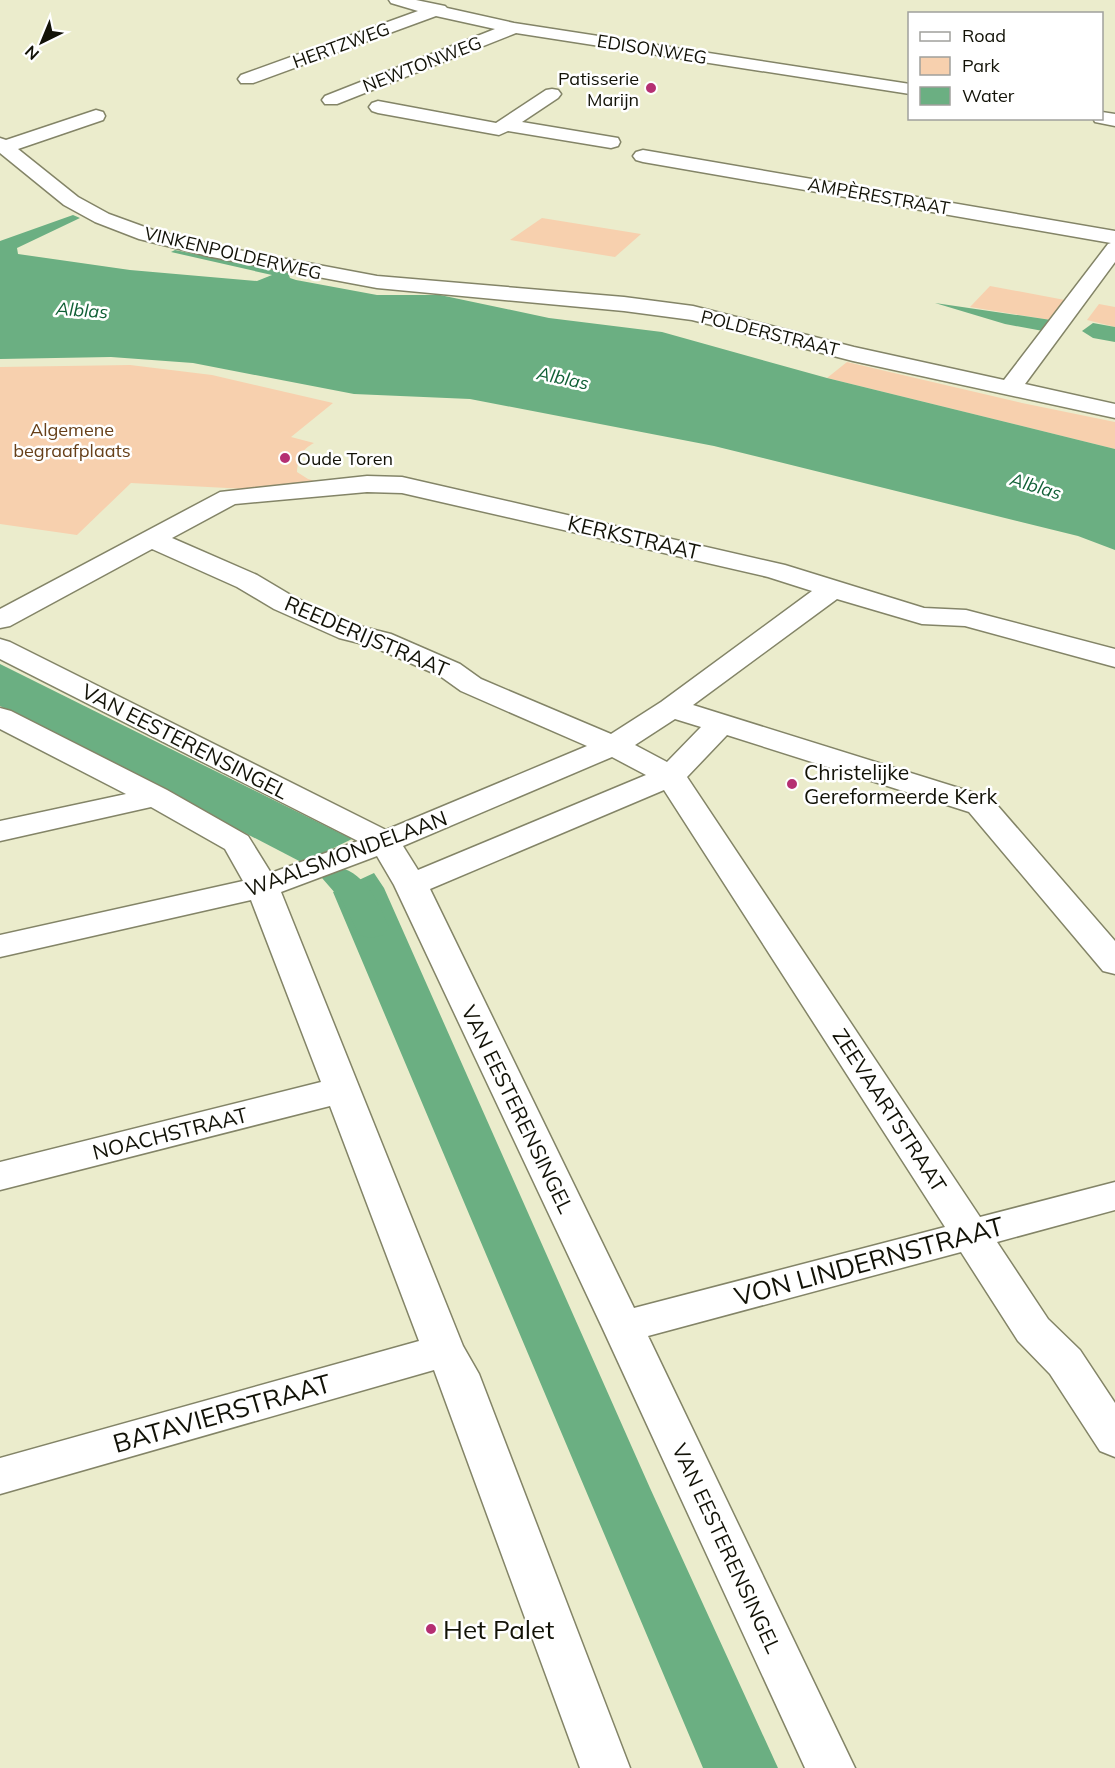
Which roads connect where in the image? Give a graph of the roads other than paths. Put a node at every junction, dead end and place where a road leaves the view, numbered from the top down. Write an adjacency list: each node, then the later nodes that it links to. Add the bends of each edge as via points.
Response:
1 (397, 0): 2 (street, EDISONWEG)
2 (442, 8): 3 (street, EDISONWEG); 4 (street, HERTZWEG)
3 (514, 28): 5 (street, EDISONWEG); 7 (street, NEWTONWEG)
4 (247, 80)
5 (908, 89)
6 (552, 94): 10 (street)
7 (331, 100)
8 (378, 107): 10 (street, via 499,129)
9 (96, 117): 12 (street)
10 (504, 125): 11 (street)
11 (610, 142)
12 (11, 144): 16 (street, VINKENPOLDERWEG, via 71,201 146,235 342,277)
13 (643, 156): 14 (street, AMPÈRESTRAAT)
14 (1115, 237)
15 (1115, 248): 17 (street)
16 (420, 286): 17 (street, POLDERSTRAAT, via 693,313 853,354)
17 (1010, 388): 18 (street, POLDERSTRAAT)
18 (1115, 411)
19 (153, 540): 20 (street, KERKSTRAAT, via 229,497 367,484 402,485 670,545); 21 (street, KERKSTRAAT); 27 (street, REEDERIJSTRAAT, via 247,581 284,603 349,632 391,644 450,670 471,685)
20 (834, 588): 23 (street, KERKSTRAAT, via 922,616 966,618); 24 (street, WAALSMONDELAAN)
21 (0, 620)
22 (0, 648): 31 (street, VAN EESTERENSINGEL)
23 (1115, 658)
24 (670, 708): 25 (street); 27 (street, WAALSMONDELAAN)
25 (722, 723): 28 (street); 35 (street, via 980,805)
26 (6, 725): 29 (street)
27 (613, 746): 28 (street); 31 (street, WAALSMONDELAAN)
28 (671, 776): 32 (street); 39 (street, ZEEVAARTSTRAAT)
29 (156, 797): 30 (street); 33 (street, via 237,843)
30 (0, 831)
31 (385, 842): 32 (street, VAN EESTERENSINGEL); 33 (street, WAALSMONDELAAN)
32 (411, 885): 40 (street, VAN EESTERENSINGEL)
33 (263, 887): 34 (street, WAALSMONDELAAN); 36 (street)
34 (0, 946)
35 (1115, 963)
36 (341, 1090): 37 (street, NOACHSTRAAT); 41 (street)
37 (0, 1176)
38 (1115, 1196): 39 (street, VON LINDERNSTRAAT)
39 (970, 1233): 40 (street, VON LINDERNSTRAAT); 42 (street, ZEEVAARTSTRAAT, via 1033,1330 1065,1362)
40 (623, 1327): 45 (street, VAN EESTERENSINGEL)
41 (444, 1351): 43 (street, BATAVIERSTRAAT); 44 (street, via 458,1374)
42 (1115, 1438)
43 (0, 1476)
44 (605, 1768)
45 (830, 1768)

